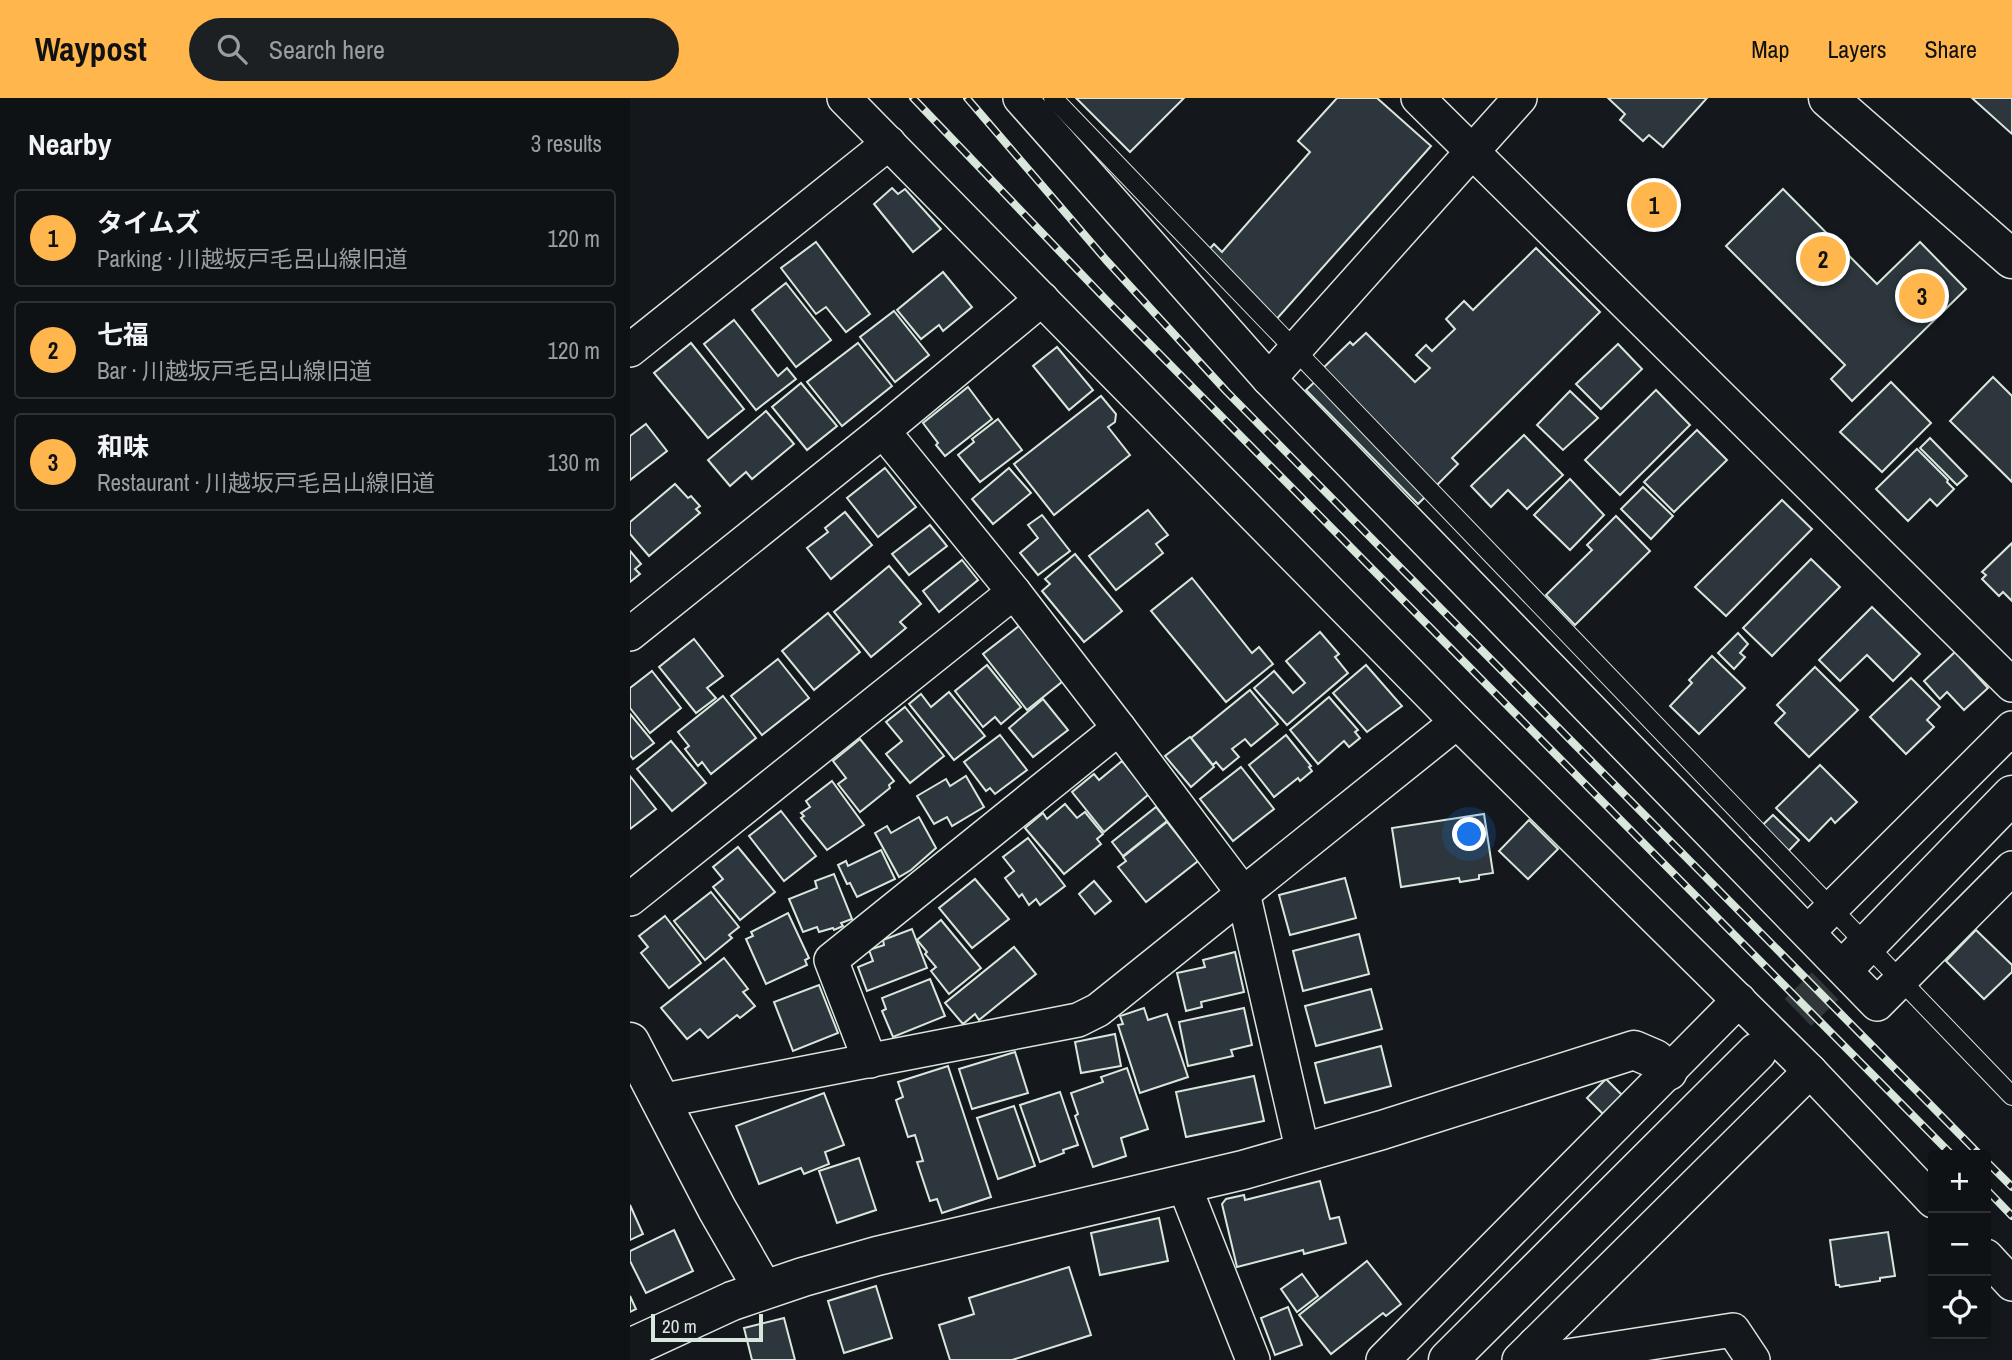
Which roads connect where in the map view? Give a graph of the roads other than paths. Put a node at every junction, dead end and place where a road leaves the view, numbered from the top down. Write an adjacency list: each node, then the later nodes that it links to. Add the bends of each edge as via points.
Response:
1 (844, 98): 7 (street)
2 (1020, 98): 12 (street)
3 (1053, 98): 32 (lane)
4 (1418, 98): 8 (street)
5 (1520, 98): 8 (street)
6 (1828, 98): 9 (street)
7 (889, 143): 10 (street); 11 (street)
8 (1471, 151): 12 (street); 16 (street)
9 (2012, 259)
10 (1042, 299): 13 (street); 17 (street)
11 (630, 350)
12 (1269, 379): 24 (street)
13 (883, 431): 14 (street); 15 (street)
14 (1014, 592): 18 (street); 23 (street)
15 (630, 634)
16 (2012, 685)
17 (1457, 722): 22 (street); 26 (street)
18 (1119, 728): 22 (street); 29 (street, via 831,960)
19 (2012, 728): 24 (street)
20 (2012, 795): 25 (street)
21 (2012, 868): 24 (street, via 1877,1004)
22 (1243, 893): 29 (street, via 1098,1010 1078,1020); 34 (street)
23 (630, 898)
24 (1808, 932)
25 (1855, 957)
26 (1739, 1000): 30 (street); 31 (street)
27 (630, 1042): 33 (street)
28 (1757, 1052): 44 (street)
29 (870, 1061): 33 (street)
30 (1668, 1071): 34 (street, via 1634,1050); 43 (street)
31 (1810, 1071): 36 (street); 41 (street)
32 (2012, 1096)
33 (660, 1101): 39 (street)
34 (1303, 1153): 35 (street)
35 (1184, 1185): 39 (street, via 877,1256); 42 (street)
36 (1928, 1196)
37 (1991, 1261): 38 (street)
38 (2012, 1284)
39 (763, 1290): 40 (street)
40 (630, 1348)
41 (1540, 1355): 45 (street, via 1732,1330)
42 (1253, 1360)
43 (1383, 1360)
44 (1448, 1360)
45 (1753, 1360)

